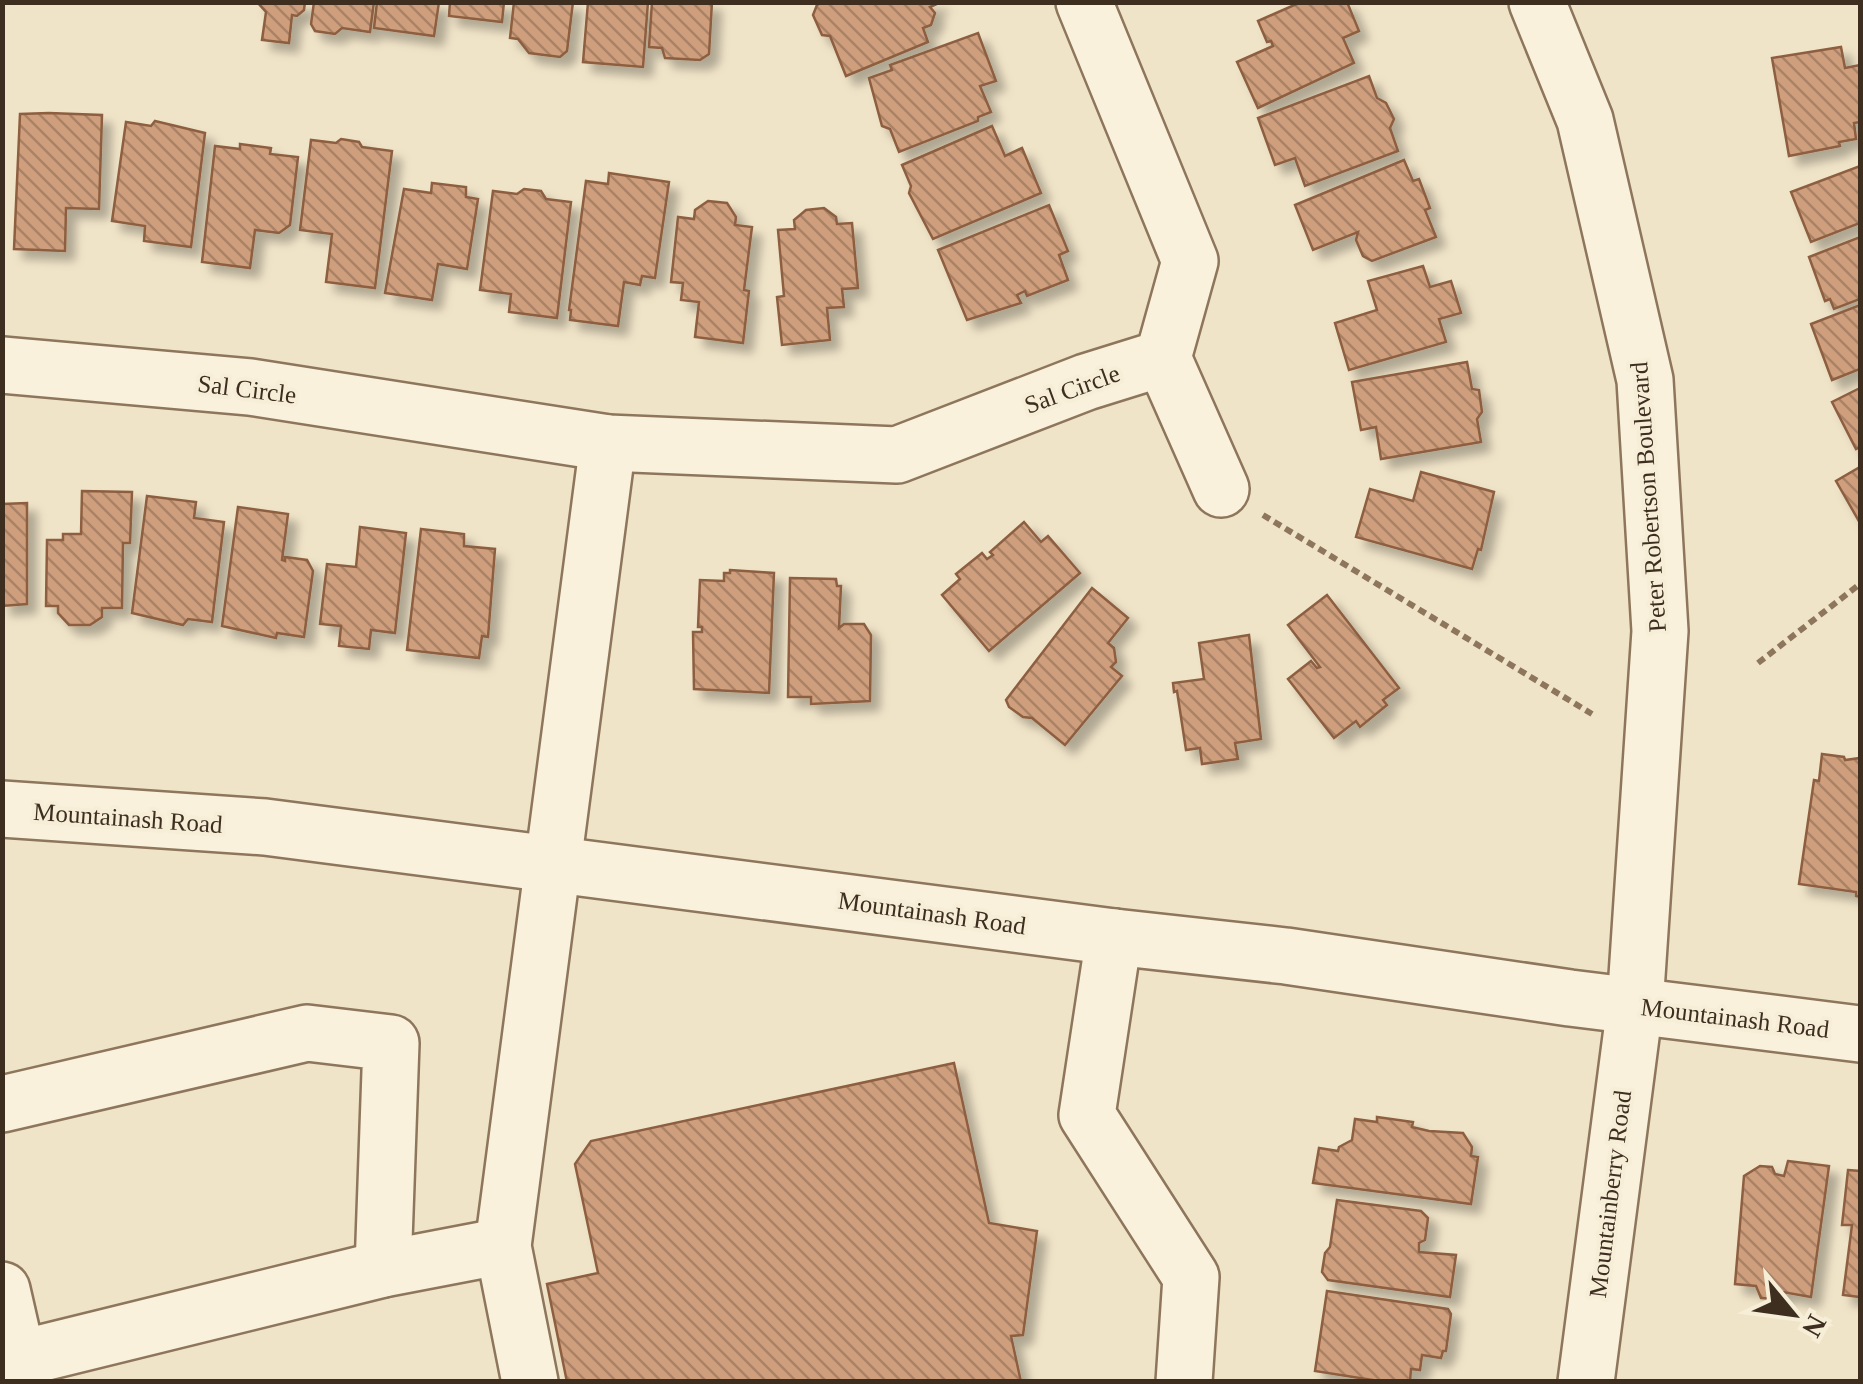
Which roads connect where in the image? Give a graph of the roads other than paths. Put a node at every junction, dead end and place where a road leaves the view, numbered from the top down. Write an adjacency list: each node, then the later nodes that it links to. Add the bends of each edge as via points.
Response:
1 (1084, 2): 3 (street, via 1190,261)
2 (1537, 2): 10 (street, Peter Robertson Boulevard, via 1585,120 1645,380 1660,632)
3 (1163, 358): 5 (street, Sal Circle, via 898,455); 6 (street)
4 (2, 365): 5 (street, Sal Circle, via 250,388)
5 (608, 443): 8 (street)
6 (1221, 489)
7 (2, 809): 8 (street, Mountainash Road, via 265,827)
8 (555, 863): 9 (street, Mountainash Road); 13 (street)
9 (1114, 937): 10 (street, Mountainash Road); 18 (street, via 1087,1115 1191,1277)
10 (1634, 1006): 11 (street, Mountainash Road); 19 (street, Mountainberry Road)
11 (1860, 1034)
12 (2, 1104): 14 (street, via 308,1034 390,1044)
13 (503, 1246): 14 (street); 17 (street)
14 (383, 1270): 16 (street)
15 (2, 1290): 16 (street)
16 (20, 1370)
17 (530, 1382)
18 (1184, 1382)
19 (1586, 1382)

